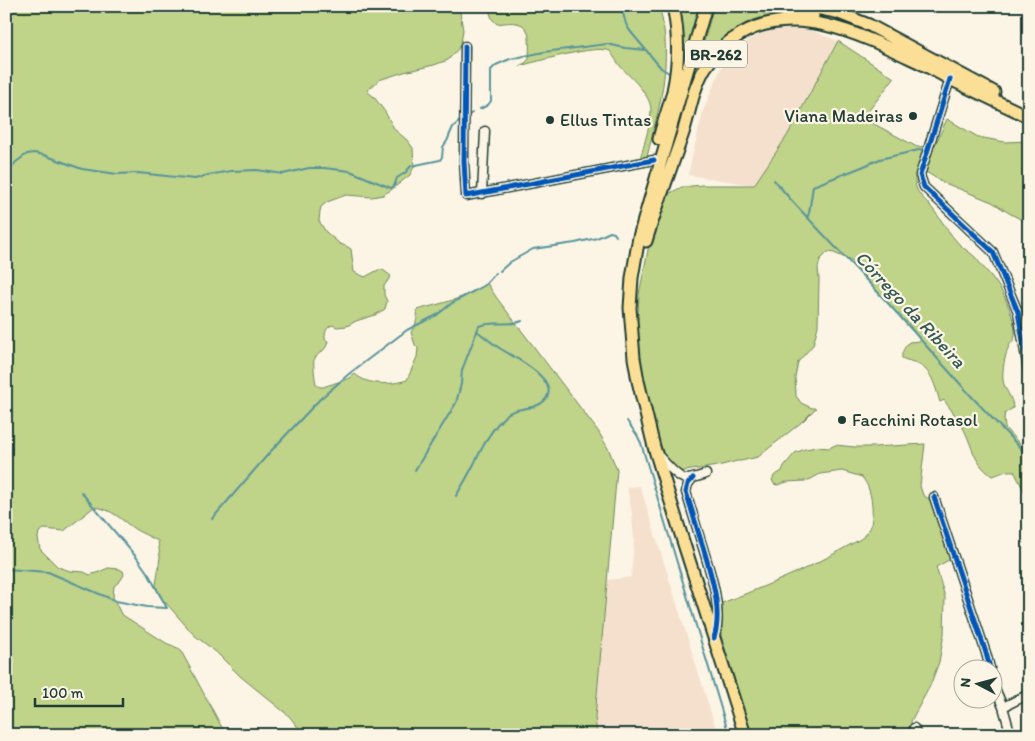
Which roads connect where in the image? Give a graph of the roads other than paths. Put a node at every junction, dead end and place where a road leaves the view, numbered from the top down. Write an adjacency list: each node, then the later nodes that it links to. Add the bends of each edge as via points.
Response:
1 (673, 6): 12 (highway, BR-262, via 677,65)
2 (706, 6): 15 (highway, BR-262, via 639,238)
3 (711, 6): 14 (highway, BR-262)
4 (764, 6): 7 (highway, via 844,24)
5 (806, 6): 9 (highway, via 836,12 869,25)
6 (465, 46): 13 (street, via 466,196)
7 (925, 65): 8 (highway); 14 (highway, BR-262, via 854,34 810,22 774,22 758,26 724,46 714,56 697,85)
8 (950, 80): 10 (highway); 17 (street, via 920,175 924,187 993,252 1018,312)
9 (1029, 110)
10 (1029, 117)
11 (485, 131): 13 (street)
12 (654, 160): 13 (street); 15 (highway, BR-262, via 635,244)
13 (482, 194)
14 (638, 266): 16 (highway, BR-262)
15 (630, 292): 16 (highway, BR-262)
16 (631, 320): 18 (highway, BR-262, via 638,382)
17 (1029, 375)
18 (656, 454): 20 (street, via 682,478); 22 (highway, BR-262)
19 (706, 474): 20 (street)
20 (693, 478): 22 (street, via 686,492 714,584 717,631)
21 (934, 497): 23 (street)
22 (714, 638): 26 (highway, BR-262)
23 (987, 658)
24 (1029, 694): 25 (street)
25 (1003, 706): 27 (street)
26 (746, 735)
27 (1011, 735)

